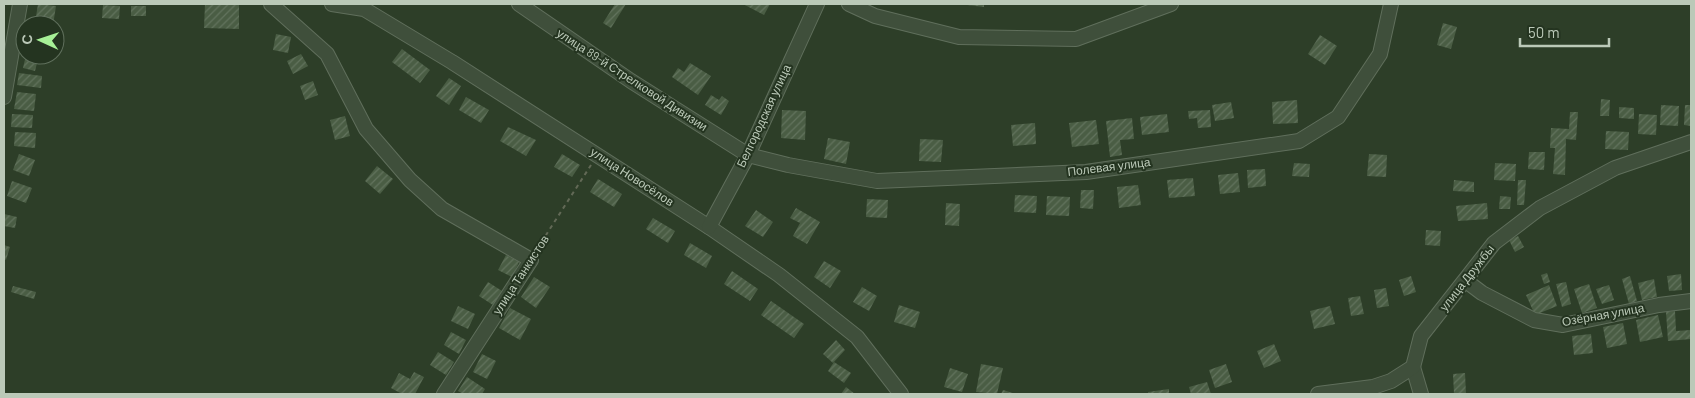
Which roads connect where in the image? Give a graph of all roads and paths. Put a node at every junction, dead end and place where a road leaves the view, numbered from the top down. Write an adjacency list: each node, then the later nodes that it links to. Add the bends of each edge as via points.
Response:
1 (20, 4): 9 (street)
2 (272, 4): 14 (street, via 326,54 366,129 410,180 442,210)
3 (332, 4): 11 (street, улица Новосёлов, via 364,9)
4 (519, 4): 12 (street, улица 89-й Стрелковой Дивизии, via 631,81)
5 (817, 4): 12 (street, Белгородская улица)
6 (849, 4): 7 (street, via 875,16 959,37 1076,39)
7 (1171, 4)
8 (1391, 4): 12 (street, Полевая улица, via 1380,54 1338,117 1299,141 1086,172 877,181)
9 (4, 97)
10 (1691, 142): 15 (street, улица Дружбы, via 1615,168 1540,208 1494,243)
11 (597, 155): 13 (street, улица Новосёлов); 14 (path, улица Танкистов)
12 (748, 155): 13 (street, Белгородская улица)
13 (709, 227): 18 (street, улица Новосёлов, via 779,275 856,337)
14 (531, 260): 19 (street, улица Танкистов)
15 (1466, 281): 16 (street, Озёрная улица, via 1534,320 1563,325); 17 (street, улица Дружбы, via 1421,336)
16 (1691, 301)
17 (1413, 367): 20 (street, via 1391,382); 21 (street)
18 (893, 391)
19 (444, 394)
20 (1318, 394)
21 (1421, 394)

